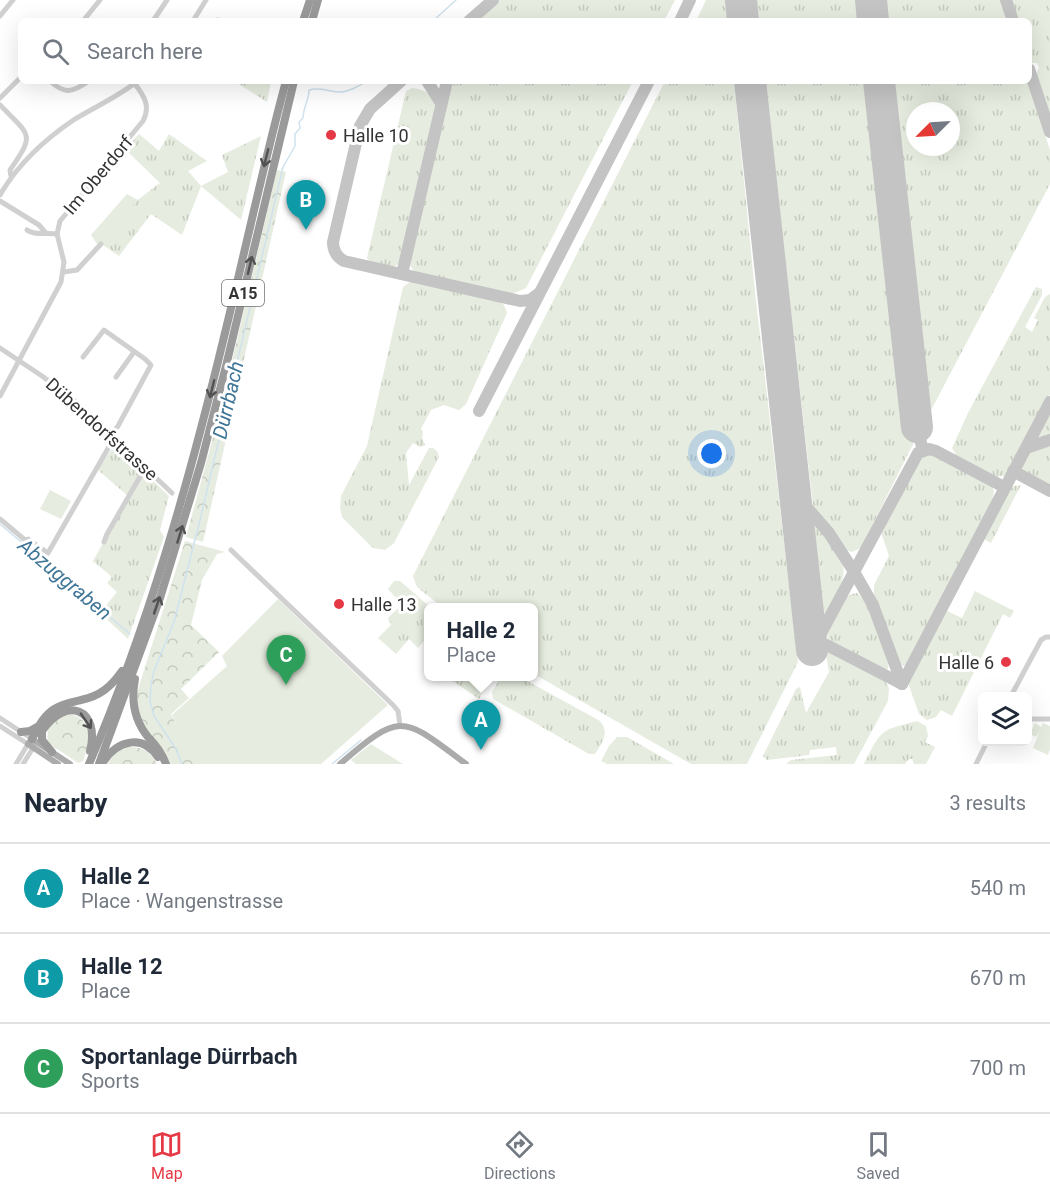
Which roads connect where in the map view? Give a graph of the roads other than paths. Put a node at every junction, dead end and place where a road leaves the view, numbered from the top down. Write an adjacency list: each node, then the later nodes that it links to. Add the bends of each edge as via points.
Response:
1 (13, 0): 7 (street)
2 (100, 0): 8 (street)
3 (167, 0): 9 (street)
4 (206, 0): 10 (street)
5 (310, 0): 11 (highway)
6 (318, 0): 12 (highway)
7 (0, 16)
8 (85, 18)
9 (155, 18)
10 (195, 18)
11 (304, 18)
12 (313, 18)
13 (18, 80): 20 (street)
14 (53, 84): 15 (street, via 67,91)
15 (83, 84)
16 (133, 84): 22 (street, via 63,128)
17 (137, 84): 27 (street, Im Oberdorf, via 145,97 145,118 60,220)
18 (285, 84): 44 (highway, A15, one-way to 44, via 196,447)
19 (293, 84): 43 (highway, A15, one-way to 19, via 201,463)
20 (0, 98)
21 (0, 105): 22 (street, via 24,130 28,140 10,171)
22 (11, 176): 23 (street)
23 (0, 195)
24 (0, 201): 26 (street)
25 (27, 230): 26 (street, via 34,234)
26 (45, 232): 27 (street)
27 (57, 234): 29 (street, Im Oberdorf)
28 (101, 244): 29 (street, via 77,270)
29 (64, 272): 33 (street)
30 (0, 348): 33 (street, Dübendorfstrasse)
31 (134, 352): 32 (street, via 105,330); 34 (street); 36 (street, via 150,365)
32 (83, 357)
33 (20, 360): 35 (street); 36 (street, Dübendorfstrasse, via 68,395)
34 (116, 377)
35 (0, 396)
36 (112, 436): 37 (street, Dübendorfstrasse); 39 (street, via 48,553)
37 (145, 468): 38 (street, Dübendorfstrasse); 40 (street)
38 (172, 493)
39 (0, 519)
40 (104, 542)
41 (231, 550): 49 (street, via 389,701 398,711)
42 (1048, 637): 45 (street, via 1041,640)
43 (143, 648): 61 (highway, A15); 63 (highway, via 134,684 134,710)
44 (129, 660): 51 (highway, via 106,690 58,707 49,713); 60 (highway, A15)
45 (1013, 692)
46 (0, 718): 52 (street)
47 (1032, 719): 48 (street)
48 (1050, 719)
49 (399, 725): 64 (main road, via 376,734); 65 (main road, via 418,730)
50 (0, 726): 53 (street)
51 (41, 728): 52 (highway); 53 (highway); 55 (highway, via 42,740); 60 (highway, one-way to 60, via 61,712 72,710 82,714 92,732)
52 (21, 732): 53 (street)
53 (32, 743): 55 (main road); 56 (street); 57 (street); 58 (main road)
54 (985, 746): 66 (street)
55 (52, 752): 59 (main road)
56 (16, 764)
57 (23, 764)
58 (58, 764)
59 (70, 764)
60 (87, 764)
61 (100, 764): 62 (highway, via 115,748 133,742 152,749)
62 (161, 764)
63 (166, 764)
64 (340, 764)
65 (466, 764)
66 (976, 764)

